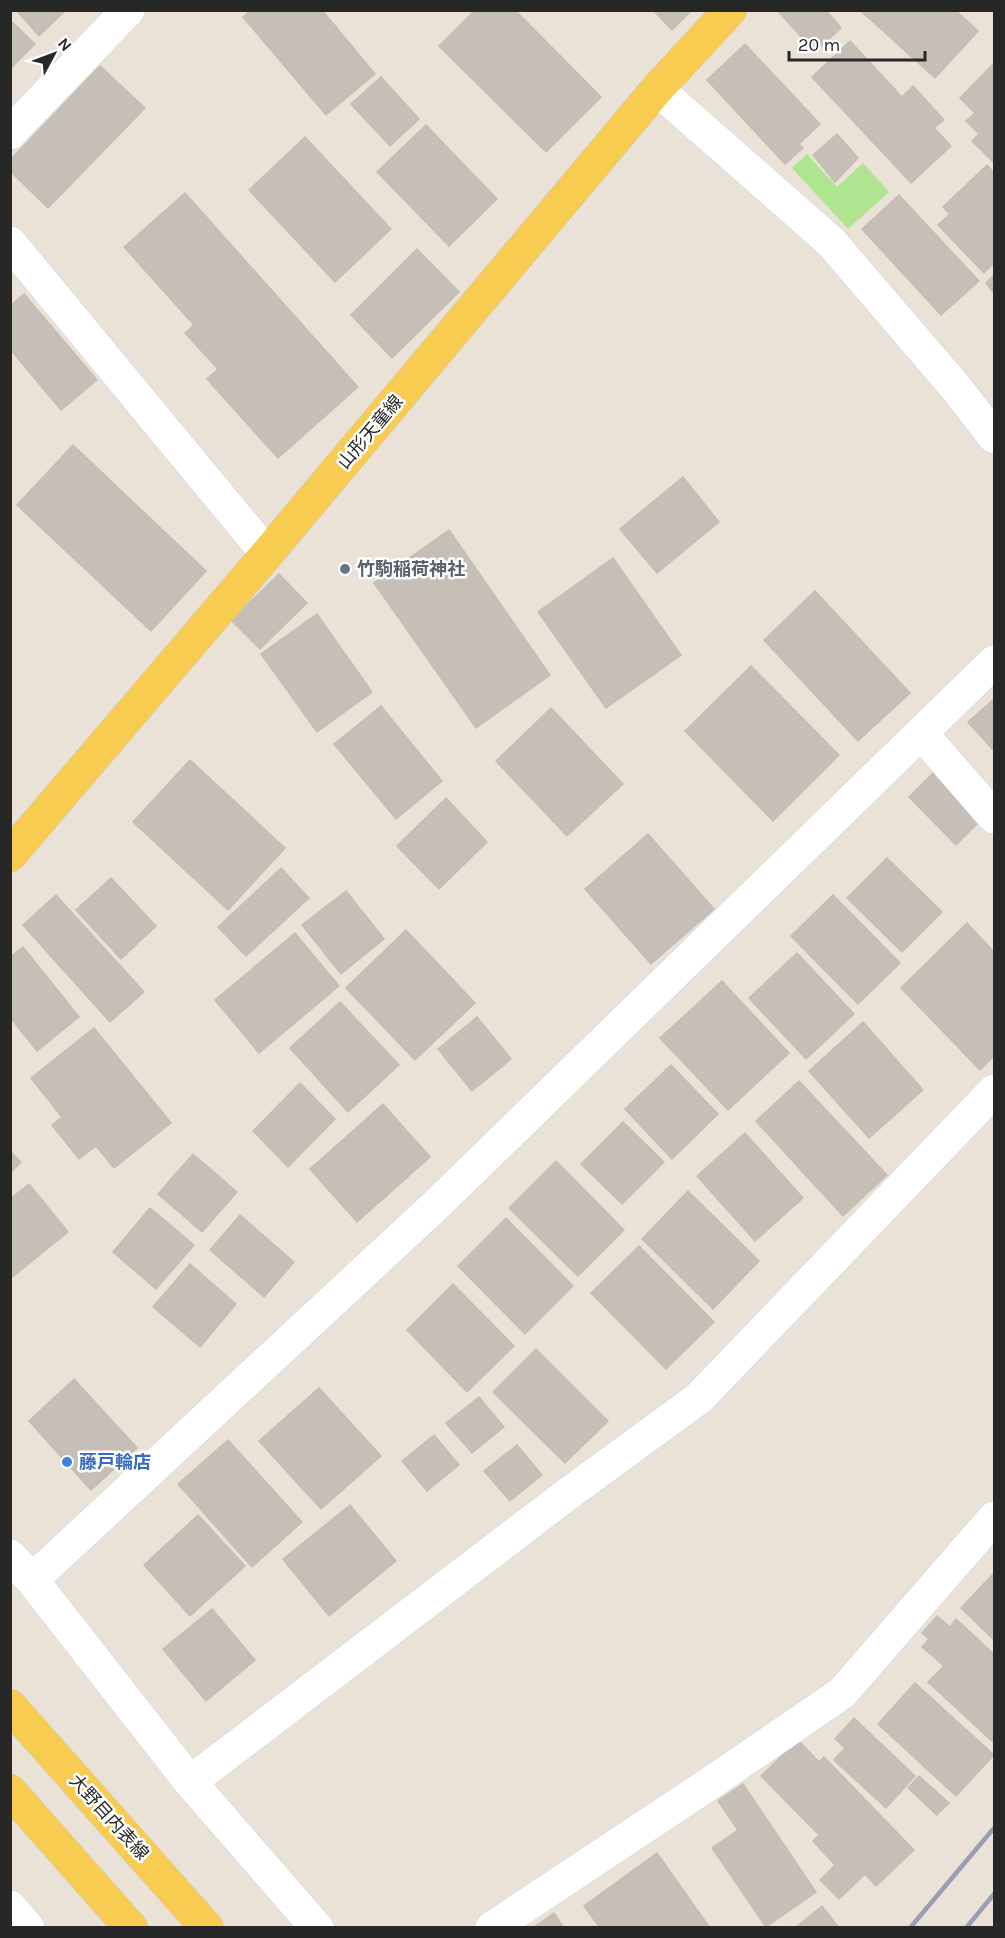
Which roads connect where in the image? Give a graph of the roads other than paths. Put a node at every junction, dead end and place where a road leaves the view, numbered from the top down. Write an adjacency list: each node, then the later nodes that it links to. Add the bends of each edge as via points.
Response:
1 (128, 10): 4 (street)
2 (730, 10): 3 (main road, 山形天童線)
3 (657, 89): 6 (street, via 831,242); 7 (main road, 山形天童線)
4 (10, 133)
5 (11, 246): 7 (street)
6 (994, 437)
7 (267, 554): 11 (main road, 山形天童線)
8 (994, 662): 9 (street)
9 (922, 734): 10 (street); 15 (street, via 436,1204)
10 (994, 817)
11 (10, 855)
12 (994, 1091): 17 (street, via 699,1398)
13 (994, 1518): 24 (street, via 842,1693)
14 (10, 1556): 15 (street)
15 (32, 1580): 17 (street)
16 (10, 1706): 22 (main road, 大野目内表線)
17 (190, 1782): 23 (street)
18 (10, 1791): 21 (main road)
19 (10, 1907): 20 (street)
20 (28, 1928)
21 (131, 1928)
22 (207, 1928)
23 (317, 1928)
24 (492, 1928)

